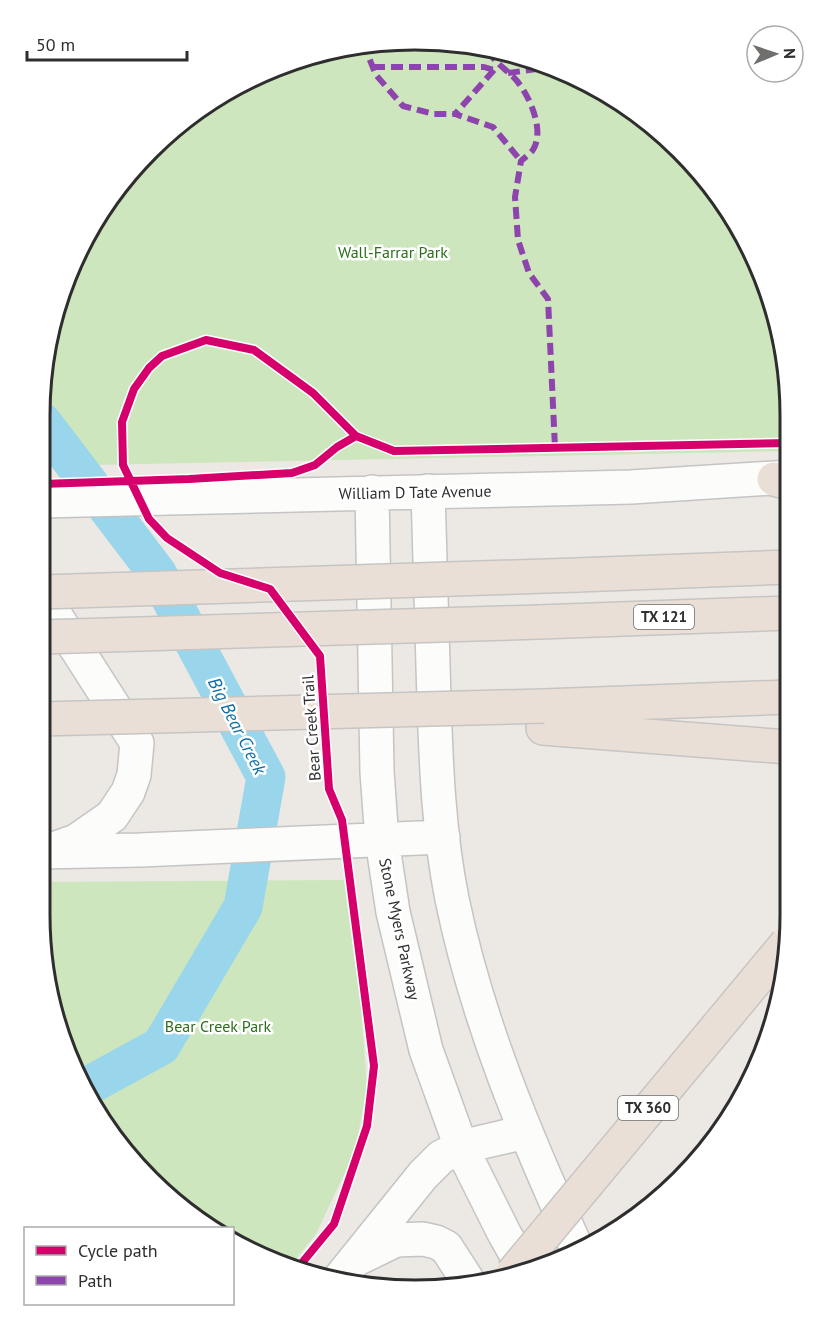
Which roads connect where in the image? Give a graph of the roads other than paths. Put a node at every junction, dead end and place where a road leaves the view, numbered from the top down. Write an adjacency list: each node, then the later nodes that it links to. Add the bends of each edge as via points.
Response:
1 (780, 480): 2 (main road, William D Tate Avenue)
2 (428, 491): 3 (main road, William D Tate Avenue); 14 (main road, via 436,767)
3 (372, 492): 4 (main road, William D Tate Avenue); 15 (main road, Stone Myers Parkway, via 377,772)
4 (50, 501)
5 (780, 567): 6 (highway, bridge)
6 (50, 592)
7 (50, 606): 16 (main road, via 137,743 134,775 112,816 76,841)
8 (780, 613): 9 (highway, TX 121, bridge)
9 (50, 637)
10 (780, 698): 11 (highway)
11 (543, 717): 12 (highway, bridge, via 383,711); 13 (highway)
12 (50, 719)
13 (780, 746)
14 (443, 837): 15 (main road); 19 (main road, via 452,899 481,1010)
15 (382, 840): 17 (main road); 20 (main road, Stone Myers Parkway, via 393,912 426,1050)
16 (50, 850)
17 (50, 852)
18 (777, 954): 23 (highway, TX 360, bridge)
19 (525, 1132): 20 (main road); 21 (main road)
20 (461, 1147): 22 (main road, Stone Myers Parkway); 24 (main road, via 431,1167)
21 (574, 1243)
22 (521, 1263)
23 (521, 1263)
24 (347, 1269): 25 (main road, via 396,1240 423,1239 446,1247)
25 (464, 1276)

